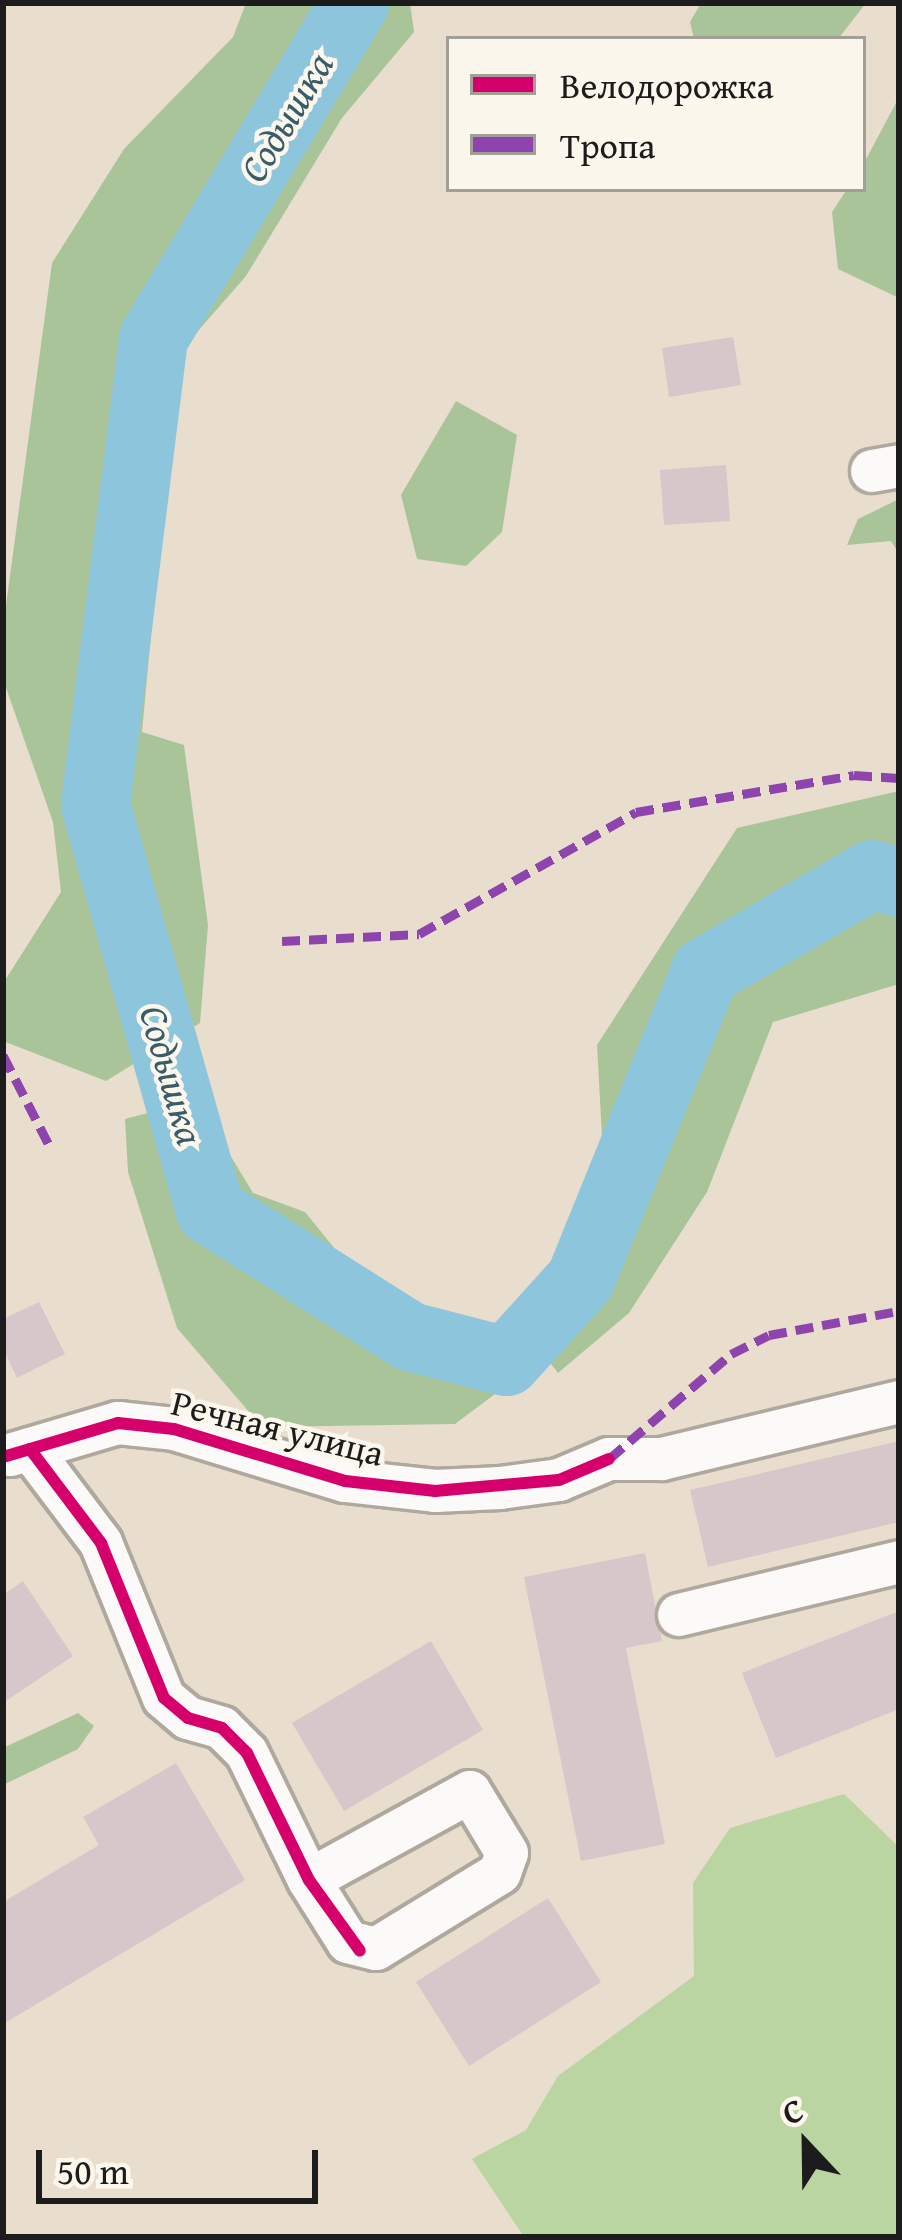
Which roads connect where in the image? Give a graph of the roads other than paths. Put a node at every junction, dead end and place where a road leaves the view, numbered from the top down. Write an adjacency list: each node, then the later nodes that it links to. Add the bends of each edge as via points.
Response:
1 (899, 1402): 2 (street, Речная улица, via 662,1459 609,1459 559,1480 435,1491 345,1480 174,1429 118,1423)
2 (16, 1453): 5 (street, via 101,1543 164,1698 188,1718 222,1729 247,1753)
3 (899, 1562): 4 (street)
4 (679, 1615)
5 (309, 1880): 5 (street, via 360,1951 376,1949 508,1864 470,1792)

